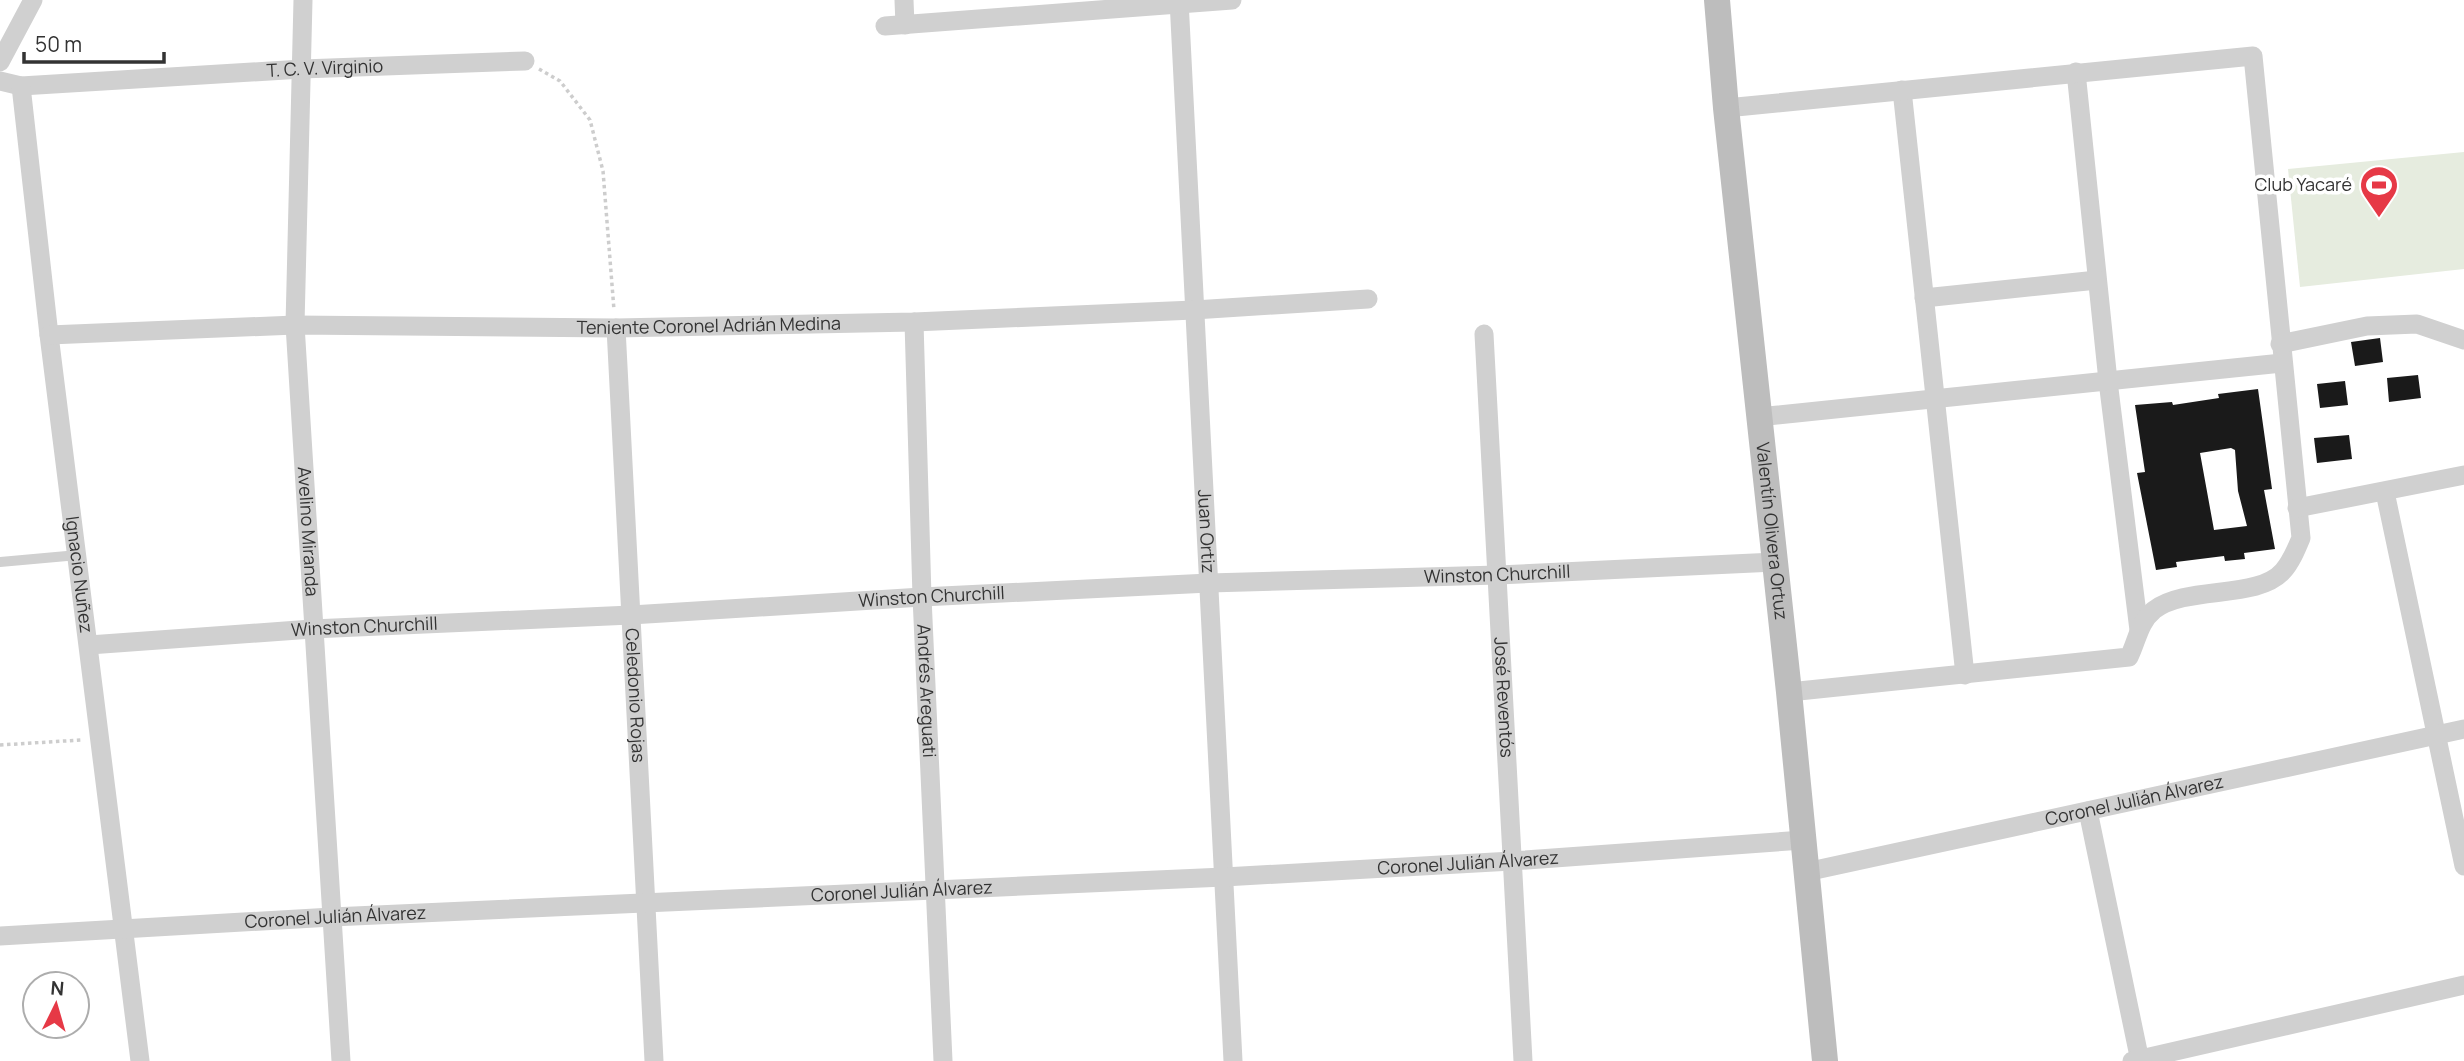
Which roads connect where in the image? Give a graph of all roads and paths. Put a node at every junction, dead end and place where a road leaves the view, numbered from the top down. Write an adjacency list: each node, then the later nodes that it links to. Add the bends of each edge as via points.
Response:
1 (33, 0): 10 (street)
2 (303, 0): 11 (street, Avelino Miranda)
3 (904, 0): 7 (street)
4 (1232, 0): 6 (street)
5 (1717, 0): 16 (street, Valentín Olivera Ortuz)
6 (1179, 2): 7 (street); 20 (street, Juan Ortiz)
7 (905, 25): 8 (street)
8 (885, 26)
9 (525, 61): 11 (street, T. C. V. Virginio); 23 (path, via 560,81 590,120 603,170)
10 (0, 62)
11 (302, 69): 14 (street, T. C. V. Virginio); 22 (street, Avelino Miranda)
12 (2076, 72): 15 (street); 17 (street); 27 (street, via 2253,56)
13 (0, 81): 14 (street, T. C. V. Virginio)
14 (21, 86): 25 (street, Ignacio Nuñez)
15 (1902, 90): 16 (street); 18 (street)
16 (1726, 108): 30 (street, Valentín Olivera Ortuz)
17 (2097, 280): 18 (street); 28 (street)
18 (1924, 298): 29 (street)
19 (1368, 299): 20 (street, Teniente Coronel Adrián Medina)
20 (1194, 310): 21 (street, Teniente Coronel Adrián Medina); 38 (street, Juan Ortiz)
21 (915, 322): 23 (street, Teniente Coronel Adrián Medina); 39 (street, Andrés Areguati)
22 (295, 326): 23 (street, Teniente Coronel Adrián Medina); 25 (street, Teniente Coronel Adrián Medina); 41 (street, Avelino Miranda)
23 (616, 328): 40 (street, Celedonio Rojas)
24 (1485, 334): 37 (street, José Reventós)
25 (49, 335): 34 (street, Ignacio Nuñez)
26 (2464, 341): 27 (street, via 2417,324 2367,326)
27 (2281, 354): 28 (street); 33 (street)
28 (2108, 381): 29 (street); 42 (street)
29 (1935, 399): 30 (street); 44 (street)
30 (1758, 417): 36 (street, Valentín Olivera Ortuz)
31 (2464, 475): 32 (street)
32 (2385, 492): 33 (street); 47 (street)
33 (2297, 508): 42 (street, via 2301,538 2281,574 2259,585 2174,599 2153,611)
34 (78, 555): 35 (lane); 43 (street, Ignacio Nuñez)
35 (0, 562)
36 (1774, 562): 37 (street, Winston Churchill); 45 (street, Valentín Olivera Ortuz)
37 (1498, 575): 38 (street, Winston Churchill); 52 (street, José Reventós)
38 (1209, 583): 39 (street, Winston Churchill); 55 (street, Juan Ortiz)
39 (922, 597): 40 (street, Winston Churchill); 56 (street, Andrés Areguati)
40 (631, 615): 41 (street, Winston Churchill); 57 (street, Celedonio Rojas)
41 (312, 629): 43 (street, Winston Churchill); 58 (street, Avelino Miranda)
42 (2138, 630): 44 (street, via 2129,657)
43 (89, 645): 48 (street, Ignacio Nuñez)
44 (1965, 675): 45 (street)
45 (1789, 692): 51 (street, Valentín Olivera Ortuz)
46 (2464, 729): 47 (street, Coronel Julián Álvarez)
47 (2435, 736): 50 (street, Coronel Julián Álvarez); 53 (street)
48 (100, 739): 49 (path); 59 (street, Ignacio Nuñez)
49 (0, 745)
50 (2088, 811): 54 (street, Coronel Julián Álvarez); 62 (street)
51 (1803, 840): 52 (street, Coronel Julián Álvarez); 54 (street, Valentín Olivera Ortuz)
52 (1512, 861): 55 (street, Coronel Julián Álvarez); 68 (street, José Reventós)
53 (2464, 866)
54 (1806, 872): 69 (street, Valentín Olivera Ortuz)
55 (1224, 877): 56 (street, Coronel Julián Álvarez); 67 (street, Juan Ortiz)
56 (937, 892): 57 (street, Coronel Julián Álvarez); 66 (street, Andrés Areguati)
57 (646, 904): 58 (street, Coronel Julián Álvarez); 65 (street, Celedonio Rojas)
58 (332, 917): 59 (street, Coronel Julián Álvarez); 64 (street, Avelino Miranda)
59 (125, 930): 60 (street, Coronel Julián Álvarez); 63 (street, Ignacio Nuñez)
60 (0, 936)
61 (2464, 985): 62 (street)
62 (2137, 1060)
63 (140, 1061)
64 (341, 1061)
65 (654, 1061)
66 (943, 1061)
67 (1233, 1061)
68 (1523, 1061)
69 (1825, 1061)

